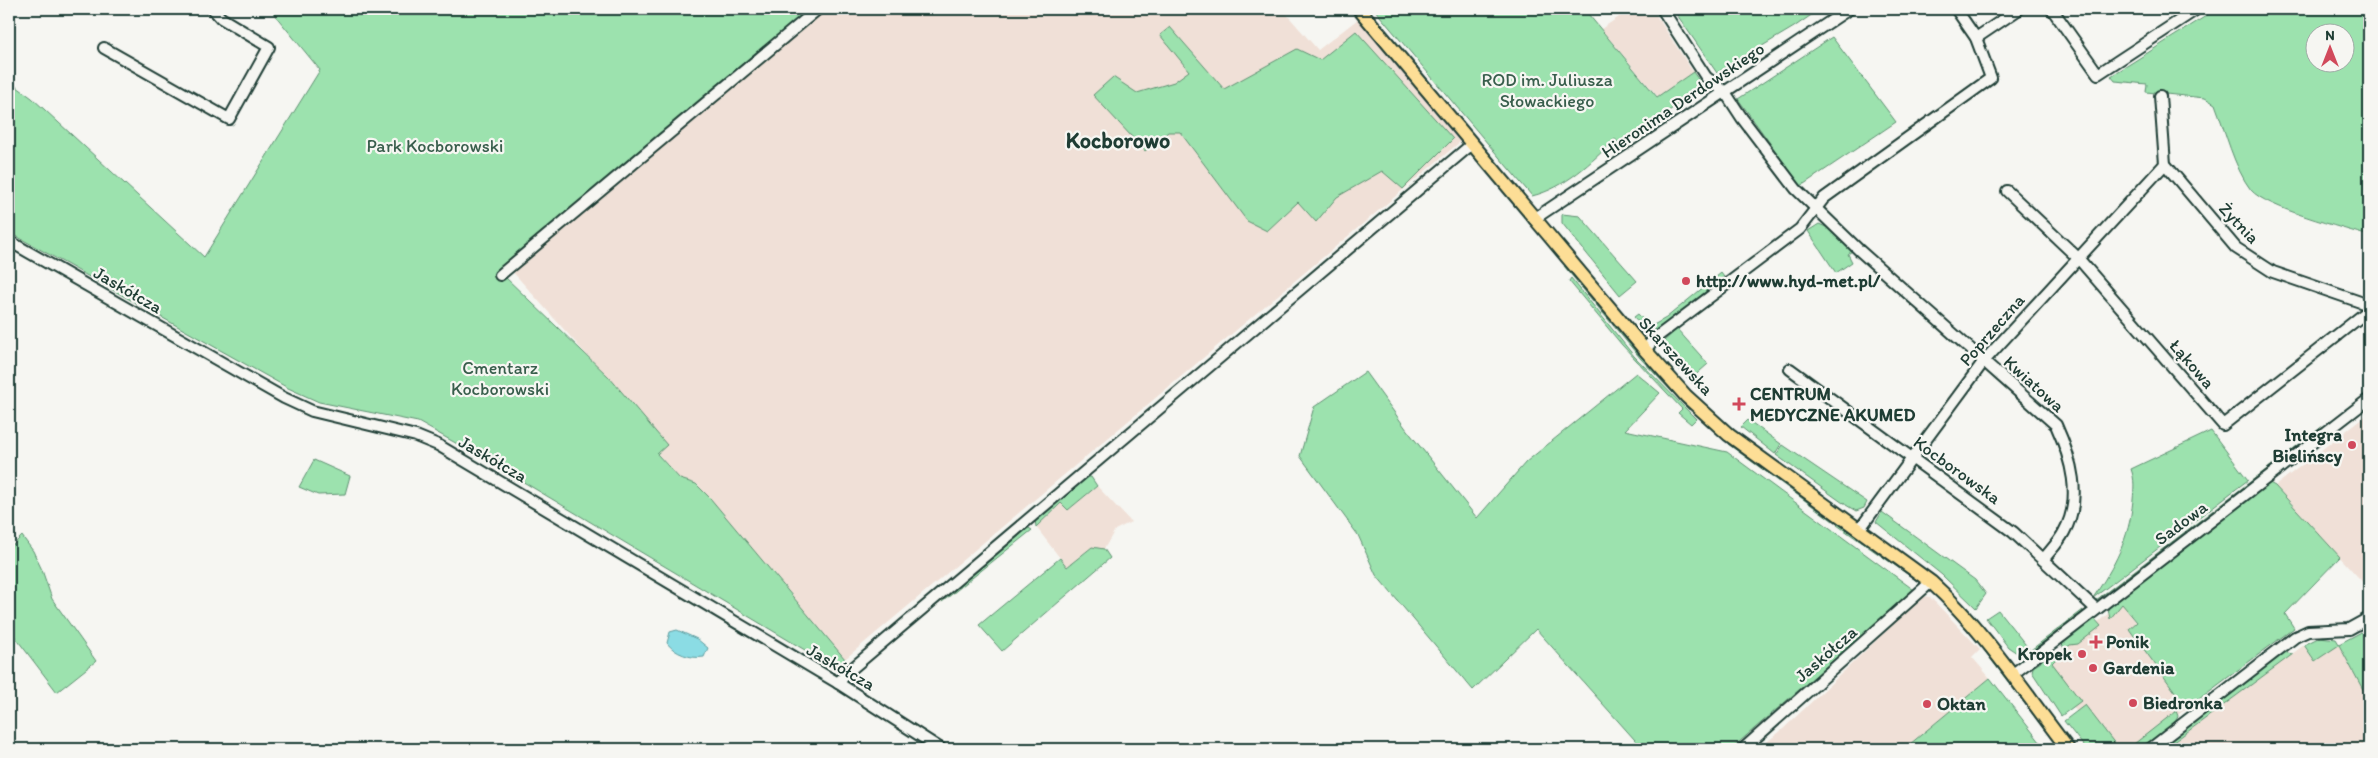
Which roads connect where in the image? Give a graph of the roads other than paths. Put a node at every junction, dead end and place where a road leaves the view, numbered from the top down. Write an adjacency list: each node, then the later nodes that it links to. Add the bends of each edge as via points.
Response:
1 (213, 9): 11 (street, via 221,18 269,47 229,119)
2 (818, 9): 21 (street)
3 (1359, 9): 14 (main road, Skarszewska)
4 (1662, 9): 12 (street, Kwiatowa, via 1706,77)
5 (1849, 9): 12 (street, Hieronima Derdowskiego)
6 (1956, 9): 10 (street)
7 (2019, 9): 10 (street)
8 (2052, 9): 9 (street, via 2098,74)
9 (2197, 9)
10 (1976, 38): 17 (street, via 1991,78 1824,198)
11 (104, 48)
12 (1725, 92): 17 (street, Kwiatowa, via 1796,189); 18 (street, Hieronima Derdowskiego)
13 (2160, 96): 15 (street)
14 (1472, 144): 18 (main road, Skarszewska); 35 (street, via 849,671)
15 (2165, 164): 20 (street, Poprzeczna); 22 (street, Żytnia, via 2236,248 2260,266)
16 (2007, 191): 20 (street, Łąkowa)
17 (1816, 208): 24 (street, via 1800,229 1654,339); 25 (street, Kwiatowa)
18 (1534, 219): 24 (main road, Skarszewska)
19 (9, 241): 35 (street, Jaskółcza, via 291,401 312,411 416,436 438,446)
20 (2078, 258): 23 (street, Łąkowa, via 2223,425); 25 (street, Poprzeczna)
21 (500, 275)
22 (2369, 305)
23 (2369, 310)
24 (1645, 350): 29 (main road, Skarszewska, via 1686,396 1729,435)
25 (1984, 361): 28 (street, Poprzeczna); 30 (street, Kwiatowa, via 2056,425 2069,454 2075,496 2065,532)
26 (1790, 369): 28 (street, Kocborowska)
27 (2369, 399): 32 (street, Sadowa)
28 (1912, 457): 29 (street, Poprzeczna); 30 (street, Kocborowska, via 2013,532)
29 (1859, 530): 31 (main road, Skarszewska)
30 (2043, 560): 32 (street, Kocborowska)
31 (1931, 582): 34 (main road, Skarszewska, via 1960,609); 37 (street, Jaskółcza)
32 (2096, 609): 34 (street, Sadowa)
33 (2369, 618): 39 (street, via 2349,629 2308,631 2295,637)
34 (2013, 674): 38 (main road, Skarszewska)
35 (838, 684): 36 (street, Jaskółcza)
36 (941, 749)
37 (1742, 749)
38 (2068, 749)
39 (2150, 749)

